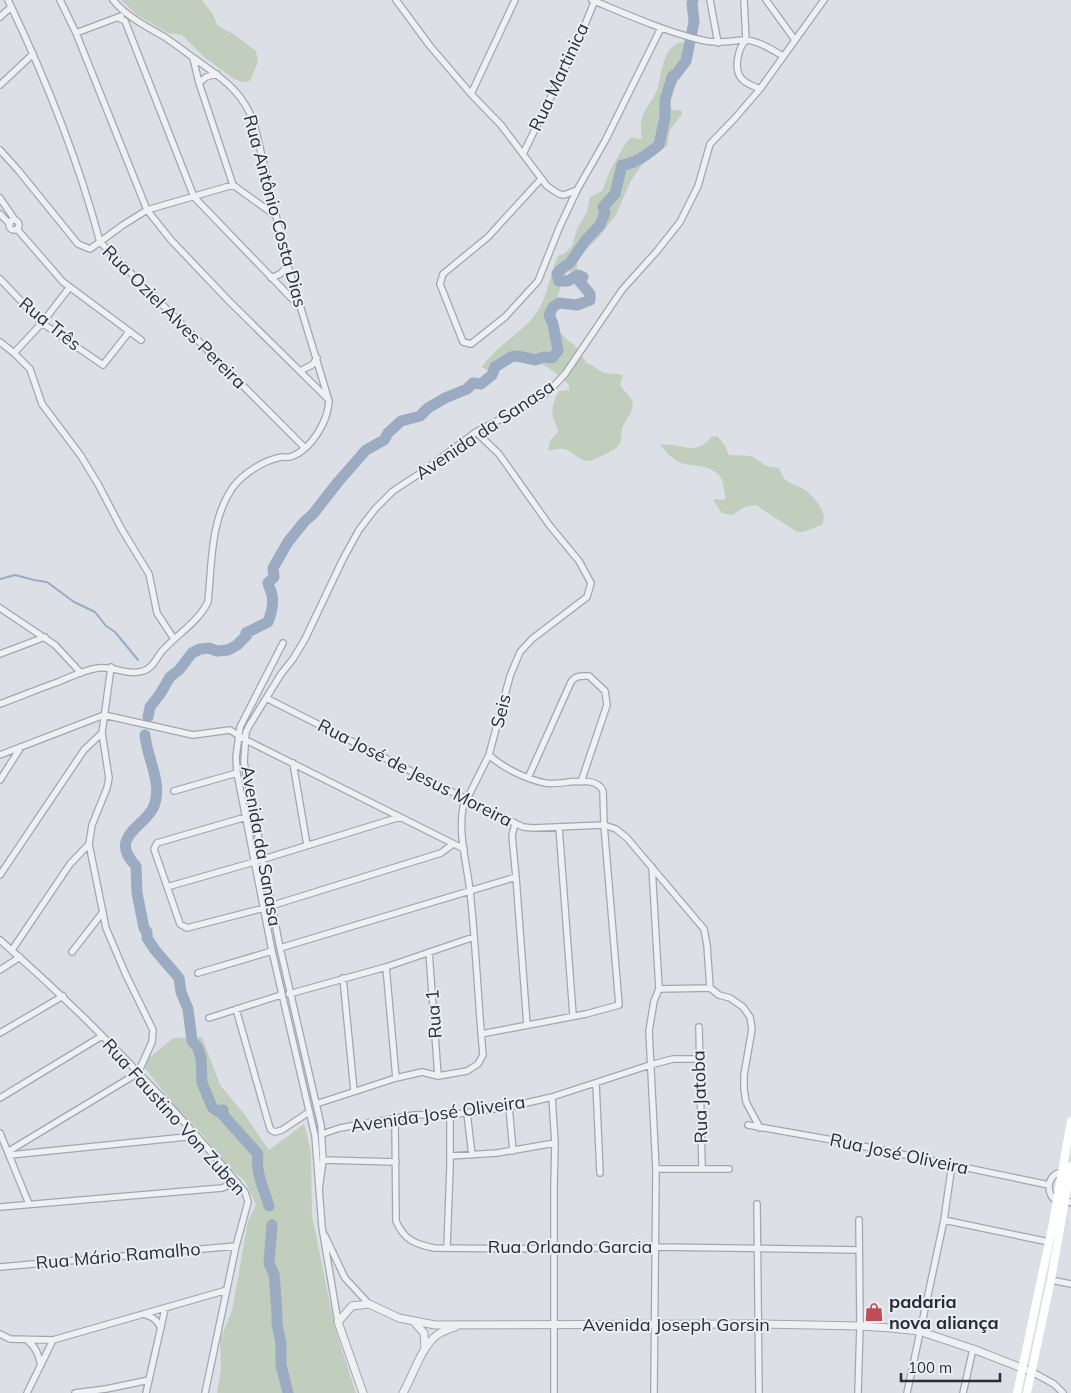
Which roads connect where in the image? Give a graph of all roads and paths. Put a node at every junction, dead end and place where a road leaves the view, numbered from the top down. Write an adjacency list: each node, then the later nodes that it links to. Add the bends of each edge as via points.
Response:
1 (8, 0): 11 (street, Rua Oziel Alves Pereira)
2 (60, 0): 18 (street)
3 (113, 0): 12 (street, Rua Antônio Costa Dias)
4 (396, 0): 29 (street)
5 (516, 0): 29 (street)
6 (594, 0): 16 (street); 31 (street, Rua Martinica, via 580,37)
7 (710, 0): 21 (street)
8 (744, 0): 19 (street)
9 (766, 0): 20 (street)
10 (824, 0): 20 (street, Avenida da Sanasa)
11 (11, 6): 13 (street); 22 (street, Rua Oziel Alves Pereira)
12 (124, 12): 14 (street); 15 (street, Rua Antônio Costa Dias)
13 (0, 17)
14 (119, 18): 17 (street, via 125,21); 18 (street)
15 (136, 20): 17 (street); 24 (street, Rua Antônio Costa Dias)
16 (661, 28): 21 (street); 34 (street, via 614,126)
17 (128, 29): 35 (street)
18 (76, 33): 37 (street)
19 (746, 40): 21 (street); 23 (street); 28 (street, via 739,51 739,74 744,81)
20 (795, 40): 23 (street, Avenida da Sanasa)
21 (718, 43)
22 (32, 54): 27 (street); 41 (street, Rua Oziel Alves Pereira, via 74,158)
23 (783, 56): 28 (street, Avenida da Sanasa)
24 (194, 58): 25 (street, Rua Antônio Costa Dias); 26 (street)
25 (216, 74): 26 (street); 39 (street, Rua Antônio Costa Dias, via 236,90 250,113)
26 (199, 83): 33 (street)
27 (0, 85)
28 (760, 89): 55 (street, Avenida da Sanasa, via 710,144 698,186 680,222 622,290 566,374 535,401)
29 (471, 94): 31 (street)
30 (0, 150): 41 (street, via 78,244 90,249)
31 (523, 154): 32 (street)
32 (541, 179): 34 (street, via 559,194); 34 (street, via 488,238 441,278 440,284 463,342 471,344 505,317 538,282)
33 (233, 185): 35 (street); 39 (street)
34 (577, 190)
35 (194, 197): 37 (street); 43 (street)
36 (0, 198): 40 (street)
37 (147, 210): 41 (street); 53 (street, via 194,264)
38 (0, 214): 40 (street)
39 (276, 216): 42 (street, Rua Antônio Costa Dias)
40 (12, 222): 45 (street, via 19,225 17,229)
41 (100, 242): 56 (street, Rua Oziel Alves Pereira)
42 (288, 266): 43 (street); 46 (street, Rua Antônio Costa Dias)
43 (271, 278): 46 (street)
44 (0, 279): 47 (street, Rua Três)
45 (69, 288): 47 (street); 48 (street)
46 (300, 306): 52 (street, Rua Antônio Costa Dias)
47 (42, 323): 48 (street, Rua Três, via 103,365); 51 (street)
48 (129, 332): 49 (street)
49 (141, 340)
50 (0, 342): 51 (street)
51 (14, 353): 59 (street, via 30,370 42,404 81,456 150,574 157,613)
52 (317, 358): 53 (street, via 312,365); 54 (street, Rua Antônio Costa Dias)
53 (300, 371): 54 (street)
54 (329, 401): 56 (street, via 325,421)
55 (476, 432): 64 (street, Avenida da Sanasa, via 393,491 374,509 343,559 301,646); 72 (street, Seis, via 499,454 579,561 591,583 588,597 532,638 520,652 510,676)
56 (305, 448): 59 (street, via 291,458 282,457 257,467 234,486 216,521 208,602 203,612)
57 (0, 608): 58 (street)
58 (45, 637): 61 (street); 63 (street)
59 (174, 639): 62 (street, via 144,671 124,673)
60 (283, 643): 68 (street, Avenida da Sanasa, via 243,718)
61 (0, 654)
62 (111, 667): 63 (street); 66 (street)
63 (81, 673): 65 (street)
64 (266, 698): 69 (street, Avenida da Sanasa, via 246,732); 79 (street, Rua José de Jesus Moreira)
65 (0, 704)
66 (104, 715): 67 (street); 68 (street, via 193,735 230,730); 70 (street)
67 (102, 733): 85 (street, via 108,788 92,825); 92 (street, via 84,750)
68 (238, 736): 69 (street); 74 (street, Avenida da Sanasa)
69 (246, 740): 73 (street); 89 (street, Avenida da Sanasa, via 244,762)
70 (21, 747): 71 (street); 76 (street)
71 (0, 755)
72 (489, 755): 75 (street); 79 (street, Seis)
73 (293, 763): 81 (street); 87 (street)
74 (237, 773): 78 (street); 80 (street, Avenida da Sanasa)
75 (528, 778): 77 (street, via 546,783); 77 (street, via 571,682 578,676 589,676 605,690 606,705)
76 (0, 780)
77 (581, 782): 83 (street, via 595,782 601,787)
78 (174, 791)
79 (466, 799): 82 (street, Rua José de Jesus Moreira); 88 (street, Seis, via 461,816)
80 (246, 816): 90 (street, Avenida da Sanasa); 94 (street, via 157,843 154,849)
81 (400, 817): 86 (street); 87 (street)
82 (515, 824): 84 (street, Rua José de Jesus Moreira, via 533,828); 93 (street, via 512,836)
83 (604, 825): 84 (street, Rua José de Jesus Moreira); 91 (street, via 627,838); 117 (street, via 619,1005)
84 (559, 827): 117 (street)
85 (88, 844): 98 (street); 102 (street, via 70,864)
86 (453, 844): 88 (street); 96 (street, via 442,853)
87 (307, 845): 89 (street)
88 (464, 849): 95 (street, Seis)
89 (263, 859): 90 (street); 96 (street, Avenida da Sanasa)
90 (254, 862): 94 (street); 97 (street, Avenida da Sanasa)
91 (652, 867): 111 (street, via 704,929); 112 (street)
92 (0, 875)
93 (516, 877): 95 (street); 119 (street)
94 (166, 887): 97 (street, via 180,924 187,928)
95 (470, 891): 99 (street, Seis); 101 (street)
96 (271, 904): 97 (street); 101 (street, Avenida da Sanasa)
97 (264, 908): 103 (street, Avenida da Sanasa)
98 (103, 912): 104 (street); 126 (street, via 114,948 152,1030 152,1042)
99 (474, 937): 105 (street); 122 (street, Seis)
100 (0, 940): 102 (street, Rua Faustino Von Zuben)
101 (280, 948): 113 (street, Avenida da Sanasa)
102 (12, 950): 106 (street, Rua Faustino Von Zuben)
103 (272, 951): 109 (street); 114 (street, Avenida da Sanasa)
104 (72, 952)
105 (429, 952): 107 (street); 127 (street, Rua 1)
106 (20, 957): 108 (street); 115 (street, Rua Faustino Von Zuben)
107 (386, 967): 110 (street); 128 (street)
108 (0, 970)
109 (198, 973)
110 (344, 978): 113 (street); 130 (street)
111 (710, 988): 112 (street); 141 (street, via 743,1007 750,1017 752,1029 744,1089 746,1102)
112 (660, 989): 125 (street, via 654,998 649,1031)
113 (289, 994): 133 (street, Avenida da Sanasa)
114 (281, 995): 116 (street); 135 (street, Avenida da Sanasa)
115 (63, 996): 121 (street); 123 (street, Rua Faustino Von Zuben)
116 (236, 1010): 118 (street); 135 (street, via 272,1130 282,1130)
117 (573, 1016): 119 (street)
118 (209, 1018)
119 (527, 1025): 122 (street)
120 (699, 1027): 124 (street, Rua Jatoba)
121 (0, 1033)
122 (481, 1034): 127 (street, Seis, via 483,1055 478,1064 468,1071)
123 (102, 1036): 126 (street, Rua Faustino Von Zuben); 132 (street)
124 (699, 1059): 125 (street, Avenida José Oliveira, via 673,1059); 155 (street, Rua Jatoba)
125 (650, 1064): 129 (street, Avenida José Oliveira); 157 (street)
126 (138, 1074): 145 (street, Rua Faustino Von Zuben); 148 (street)
127 (438, 1076): 128 (street, Seis, via 422,1072)
128 (396, 1078): 130 (street, Seis)
129 (596, 1083): 131 (street, Avenida José Oliveira); 159 (street)
130 (354, 1092): 133 (street, Seis)
131 (552, 1097): 134 (street, Avenida José Oliveira); 146 (street)
132 (0, 1098)
133 (316, 1104): 144 (street, Avenida da Sanasa)
134 (509, 1107): 136 (street, Avenida José Oliveira); 147 (street)
135 (309, 1112): 163 (street, Avenida da Sanasa, via 315,1136)
136 (466, 1113): 137 (street, Avenida José Oliveira); 149 (street)
137 (450, 1114): 138 (street, Avenida José Oliveira); 150 (street)
138 (396, 1119): 144 (street, Avenida José Oliveira); 152 (street, Rua Orlando Garcia)
139 (1071, 1120): 142 (main road)
140 (748, 1125): 141 (street, Rua José Oliveira)
141 (760, 1128): 153 (street, Rua José Oliveira, via 838,1140)
142 (1071, 1129): 158 (main road)
143 (0, 1133): 148 (street)
144 (322, 1134): 151 (street, Avenida da Sanasa)
145 (196, 1136): 148 (street); 161 (street, Rua Faustino Von Zuben)
146 (556, 1142): 147 (street); 176 (street)
147 (513, 1151): 149 (street)
148 (9, 1153): 166 (street)
149 (472, 1155): 150 (street)
150 (450, 1156): 174 (street)
151 (323, 1160): 152 (street); 163 (street, Avenida da Sanasa)
152 (396, 1162): 174 (street, Rua Orlando Garcia, via 396,1221 399,1229 411,1242 434,1248)
153 (952, 1164): 162 (street, Rua José Oliveira); 170 (street)
154 (1071, 1166): 160 (main road)
155 (702, 1168): 156 (street); 157 (street)
156 (729, 1168)
157 (656, 1169): 175 (street)
158 (1062, 1172): 160 (street); 162 (street, via 1051,1178); 164 (main road)
159 (600, 1173)
160 (1071, 1173): 165 (main road)
161 (236, 1182): 166 (street, via 222,1188); 173 (street, Rua Faustino Von Zuben, via 245,1192 248,1202)
162 (1049, 1185): 164 (street)
163 (319, 1190): 171 (street)
164 (1056, 1202): 165 (street); 172 (main road)
165 (1068, 1203): 182 (main road)
166 (29, 1204): 168 (street)
167 (757, 1204): 177 (street)
168 (0, 1207)
169 (859, 1220): 178 (street)
170 (944, 1220): 172 (street); 196 (street)
171 (322, 1228): 180 (street, Avenida Joseph Gorsin); 181 (street)
172 (1049, 1242): 203 (main road)
173 (236, 1246): 179 (street, Rua Mário Ramalho); 184 (street, Rua Faustino Von Zuben)
174 (447, 1247): 176 (street, Rua Orlando Garcia)
175 (656, 1247): 176 (street, Rua Orlando Garcia); 177 (street, Rua Orlando Garcia); 190 (street)
176 (554, 1249): 193 (street)
177 (758, 1249): 178 (street, Rua Orlando Garcia); 191 (street)
178 (859, 1250): 194 (street)
179 (0, 1267)
180 (340, 1269): 181 (street); 185 (street, Avenida Joseph Gorsin)
181 (329, 1272): 188 (street)
182 (1051, 1280): 183 (street); 204 (main road)
183 (1071, 1284)
184 (227, 1290): 186 (street); 209 (street, Rua Faustino Von Zuben)
185 (369, 1304): 188 (street, via 352,1306); 189 (street, Avenida Joseph Gorsin)
186 (165, 1309): 187 (street); 195 (street)
187 (144, 1315): 195 (street, via 156,1320); 199 (street)
188 (338, 1322): 210 (street)
189 (413, 1322): 192 (street, Avenida Joseph Gorsin, via 435,1326); 200 (street, via 424,1333)
190 (655, 1324): 191 (street, Avenida Joseph Gorsin); 193 (street, Avenida Joseph Gorsin); 213 (street)
191 (758, 1324): 194 (street, Avenida Joseph Gorsin); 214 (street)
192 (463, 1325): 193 (street, Avenida Joseph Gorsin); 200 (street, via 437,1335)
193 (553, 1325): 212 (street)
194 (860, 1326): 196 (street, Avenida Joseph Gorsin); 215 (street)
195 (160, 1328): 205 (street)
196 (919, 1331): 201 (street, Avenida Joseph Gorsin); 216 (street)
197 (0, 1334): 198 (street, via 10,1339)
198 (27, 1340): 199 (street); 202 (street, via 34,1345)
199 (53, 1340): 202 (street)
200 (425, 1348): 211 (street)
201 (973, 1349): 203 (street, Avenida Joseph Gorsin); 217 (street)
202 (41, 1365): 206 (street)
203 (1022, 1368): 204 (street, Avenida Joseph Gorsin); 218 (main road)
204 (1032, 1372): 219 (main road); 220 (street, Avenida Joseph Gorsin)
205 (149, 1380): 207 (street); 208 (street)
206 (27, 1393)
207 (75, 1393)
208 (146, 1393)
209 (205, 1393)
210 (362, 1393)
211 (403, 1393)
212 (554, 1393)
213 (654, 1393)
214 (759, 1393)
215 (858, 1393)
216 (907, 1393)
217 (963, 1393)
218 (1017, 1393)
219 (1027, 1393)
220 (1063, 1393)

